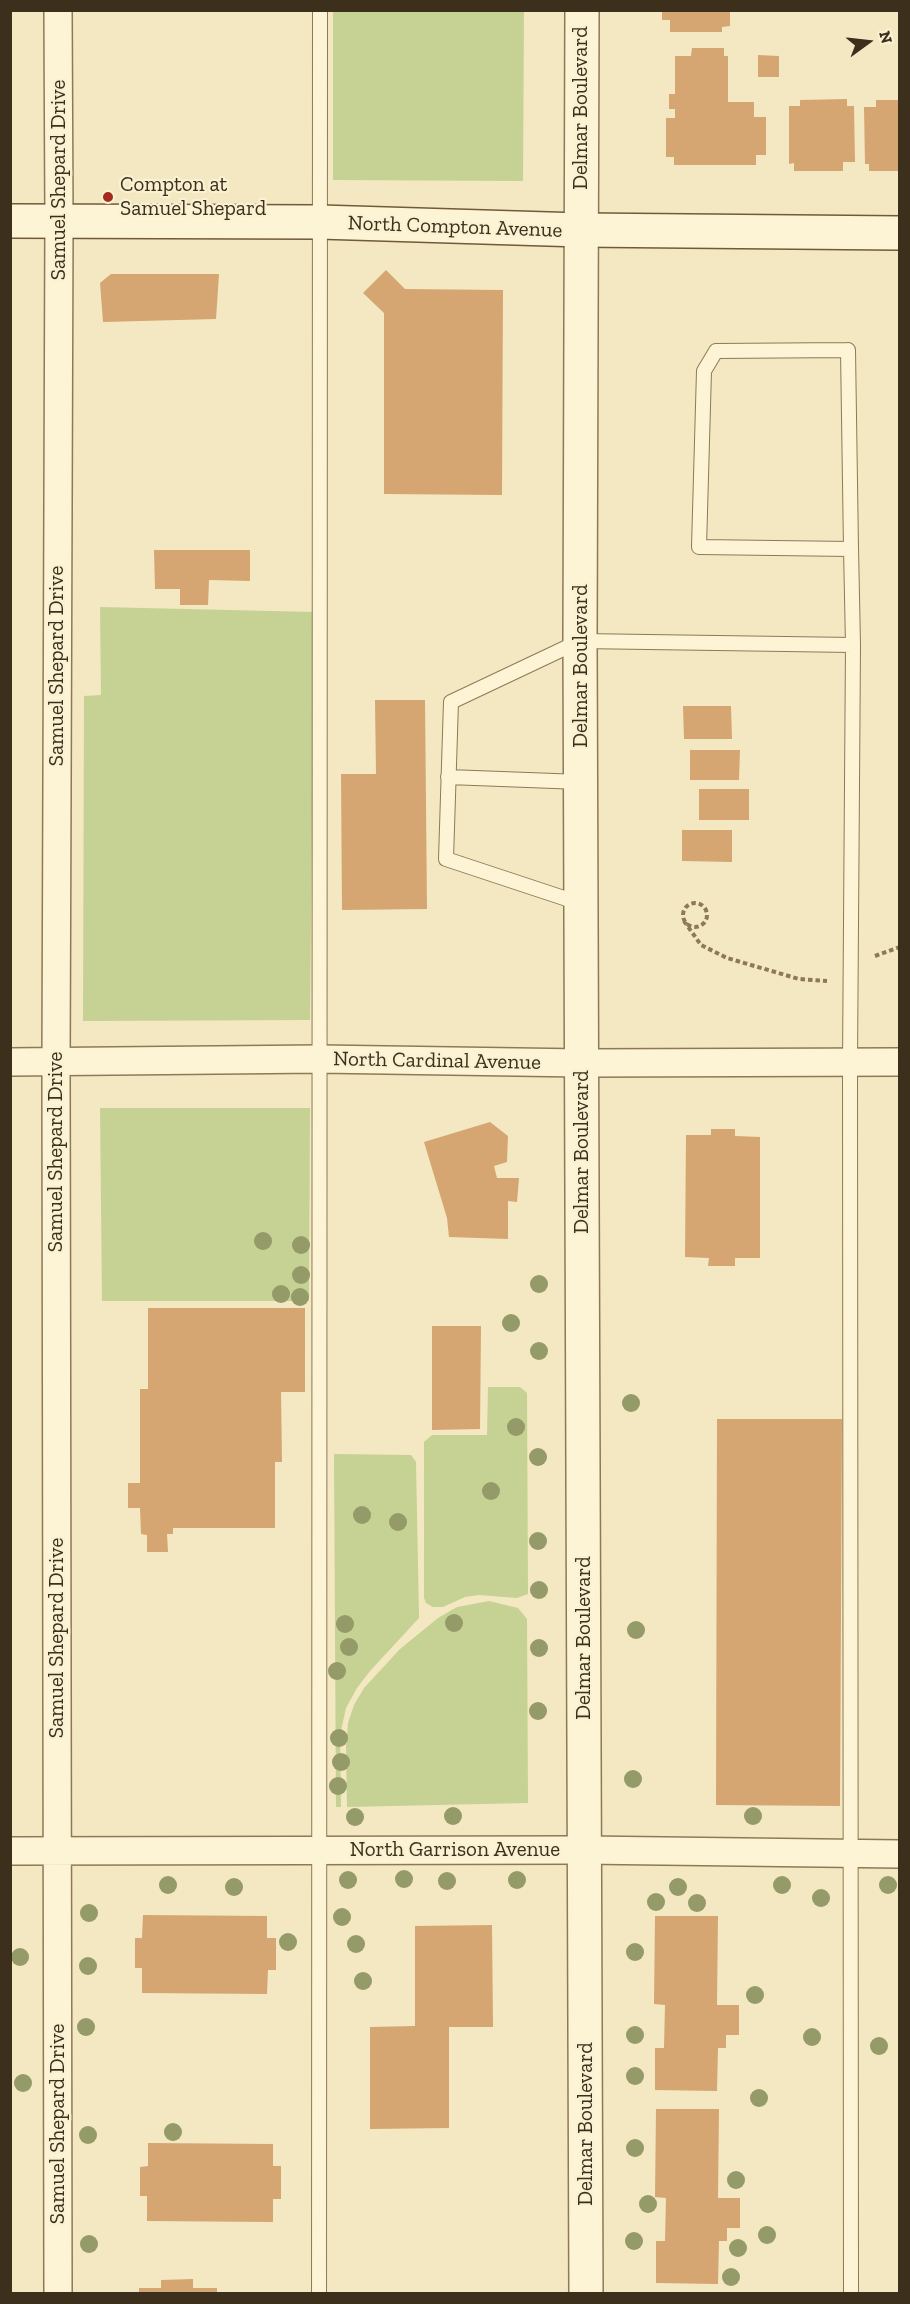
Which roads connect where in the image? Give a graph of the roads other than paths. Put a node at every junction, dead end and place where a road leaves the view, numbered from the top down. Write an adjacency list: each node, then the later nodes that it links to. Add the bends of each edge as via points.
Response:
1 (58, 10): 5 (street, Samuel Shepard Drive)
2 (582, 10): 7 (street, Delmar Boulevard)
3 (320, 11): 6 (lane)
4 (10, 221): 5 (street, North Compton Avenue)
5 (59, 221): 6 (street, North Compton Avenue); 19 (street, Samuel Shepard Drive)
6 (320, 222): 7 (street, North Compton Avenue); 15 (lane)
7 (581, 230): 8 (street, North Compton Avenue); 10 (street, Delmar Boulevard)
8 (900, 233)
9 (851, 548): 9 (lane, via 848,350 716,351 704,371 699,547); 11 (lane)
10 (580, 641): 11 (lane); 12 (lane, via 451,702); 13 (street, Delmar Boulevard)
11 (853, 645): 17 (lane)
12 (448, 777): 13 (lane); 14 (lane, via 446,860)
13 (581, 782): 14 (street, Delmar Boulevard)
14 (582, 904): 20 (street, Delmar Boulevard)
15 (320, 1059): 19 (street, North Cardinal Avenue); 20 (street, North Cardinal Avenue); 21 (lane)
16 (10, 1062): 19 (street, North Cardinal Avenue)
17 (850, 1062): 18 (street, North Cardinal Avenue); 20 (street, North Cardinal Avenue); 25 (lane)
18 (900, 1062)
19 (56, 1063): 24 (street, Samuel Shepard Drive)
20 (582, 1063): 22 (street, Delmar Boulevard)
21 (320, 1850): 22 (street, North Garrison Avenue); 24 (street, North Garrison Avenue); 28 (lane)
22 (584, 1850): 25 (street, North Garrison Avenue); 29 (street, Delmar Boulevard)
23 (10, 1851): 24 (street, North Garrison Avenue)
24 (57, 1851): 27 (street, Samuel Shepard Drive)
25 (851, 1854): 26 (street, North Garrison Avenue); 30 (lane)
26 (900, 1854)
27 (58, 2294)
28 (319, 2294)
29 (586, 2294)
30 (851, 2294)

